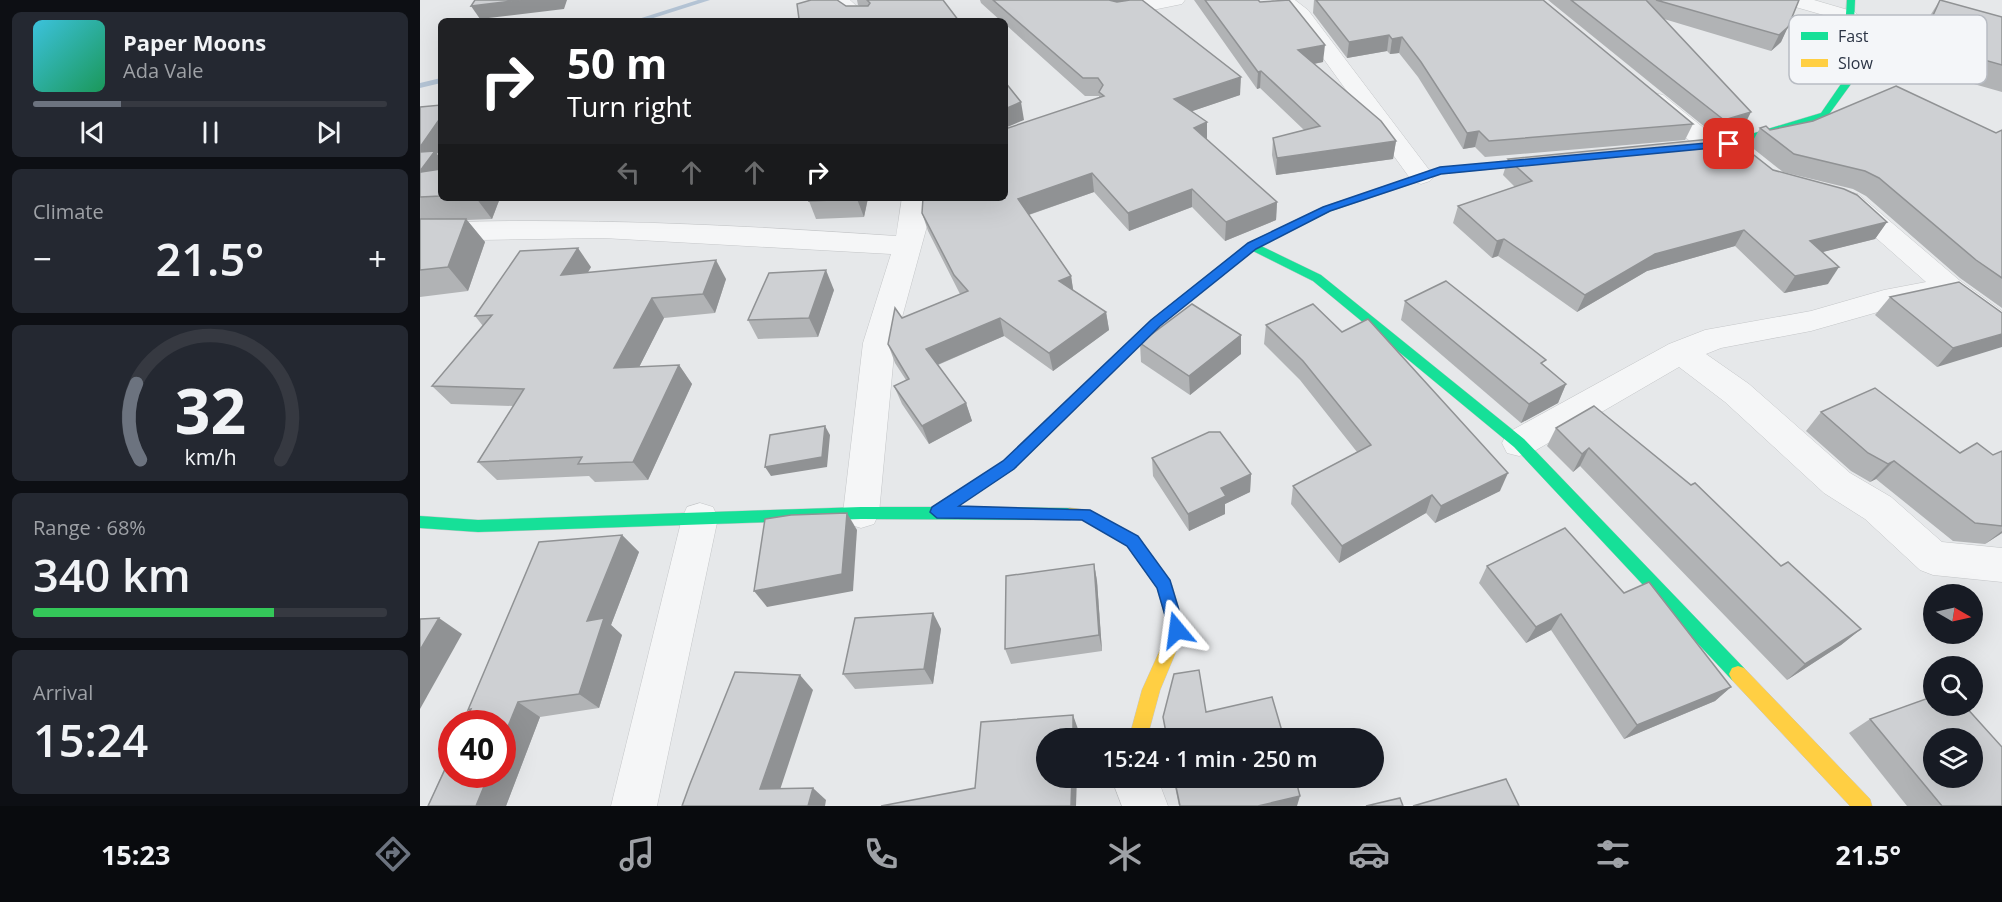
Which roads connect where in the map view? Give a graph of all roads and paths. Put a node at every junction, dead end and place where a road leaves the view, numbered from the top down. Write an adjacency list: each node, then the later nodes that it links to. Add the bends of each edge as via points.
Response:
1 (835, 0): 7 (street)
2 (1175, 0): 6 (street)
3 (1283, 0): 14 (street, via 1301,14)
4 (1792, 0): 5 (street)
5 (1849, 8)
6 (1118, 11)
7 (859, 18)
8 (1846, 84): 10 (street, via 1824,115)
9 (1641, 89): 10 (street)
10 (1720, 146): 11 (street); 13 (street)
11 (1678, 150)
12 (1565, 160): 14 (street)
13 (1755, 164)
14 (1420, 176): 19 (street, via 1327,209)
15 (1823, 192): 20 (street, via 1856,204)
16 (915, 201): 18 (street)
17 (420, 232): 18 (street, via 543,228 664,231)
18 (907, 246): 25 (street, via 879,343)
19 (1252, 246): 23 (street, via 1317,278); 24 (street, via 1155,323 1009,465)
20 (1949, 287): 21 (street); 22 (street, via 1811,321 1716,338)
21 (2002, 326)
22 (1680, 352): 23 (street); 28 (street, via 1737,393 1837,483 1878,508 1933,558)
23 (1519, 443): 33 (street)
24 (937, 512): 25 (street); 29 (street, via 1084,514 1132,541 1164,585 1177,630 1151,690)
25 (861, 513): 26 (street)
26 (700, 518): 27 (street, via 478,526); 31 (street)
27 (420, 522)
28 (2002, 565)
29 (1141, 728)
30 (1138, 788): 32 (street)
31 (634, 806)
32 (1145, 806)
33 (1863, 806)

